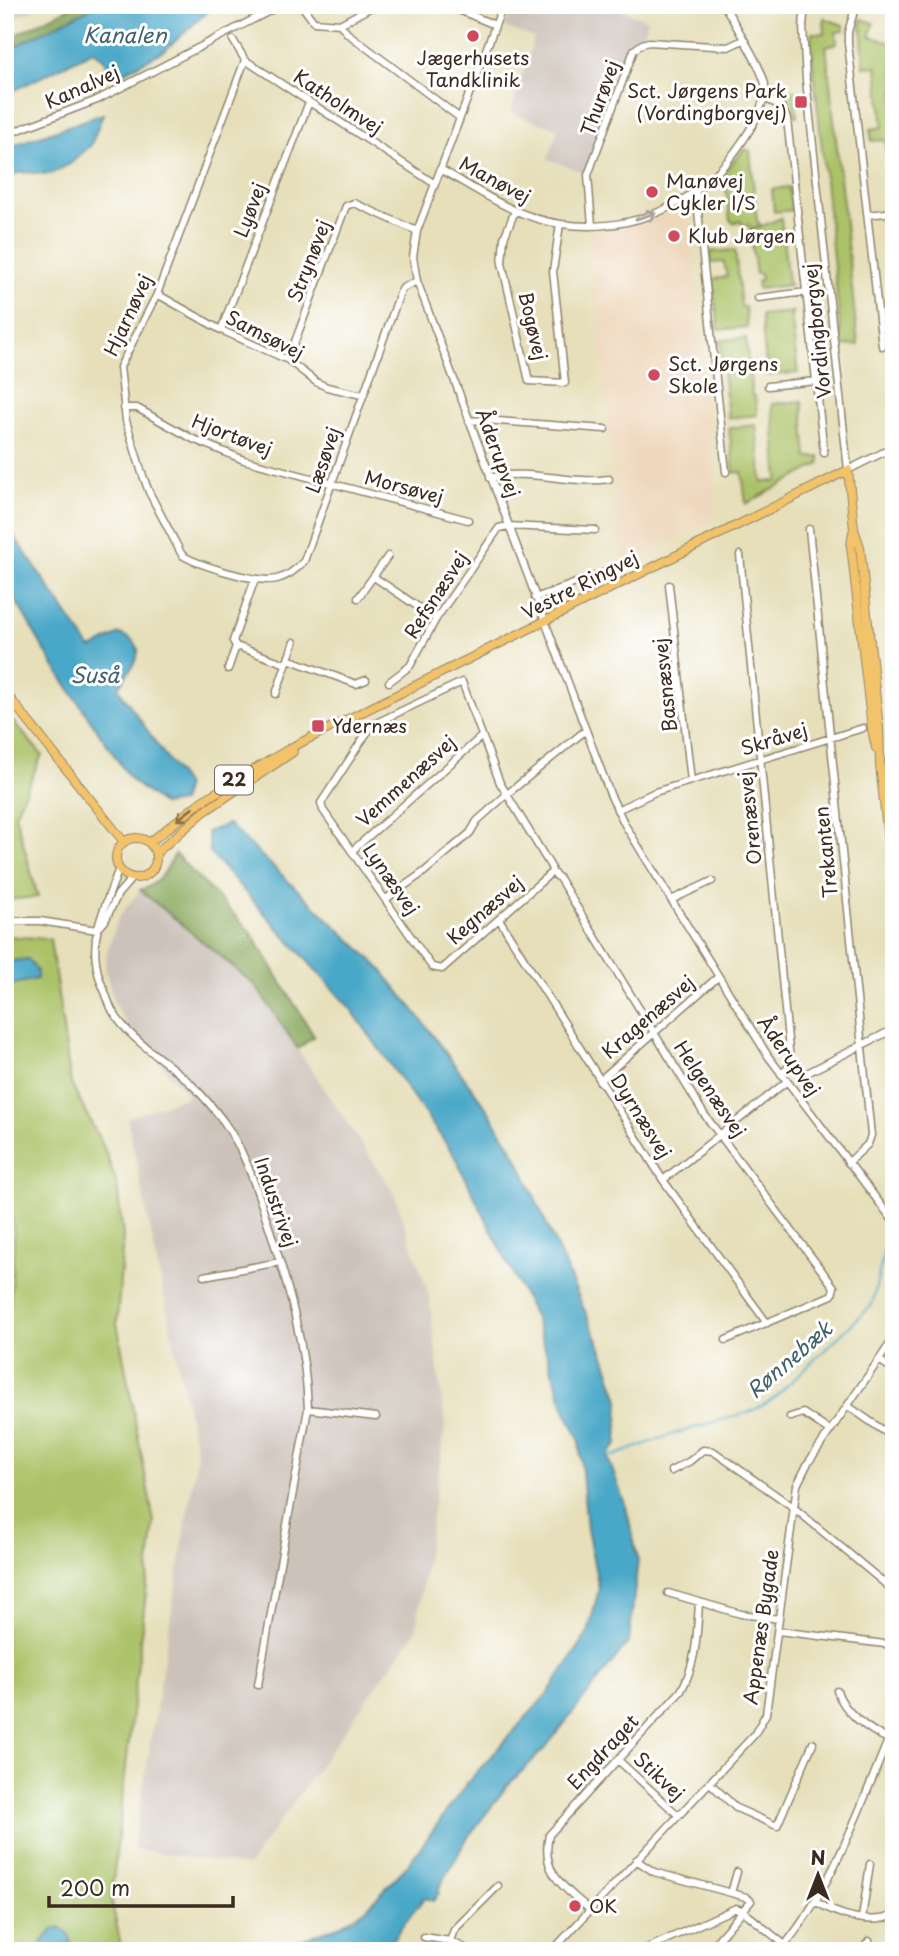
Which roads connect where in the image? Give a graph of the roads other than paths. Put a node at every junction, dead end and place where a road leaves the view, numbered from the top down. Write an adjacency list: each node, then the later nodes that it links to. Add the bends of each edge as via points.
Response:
1 (281, 5): 17 (street, Kanalvej, via 97,100)
2 (375, 5): 9 (street)
3 (447, 5): 10 (street)
4 (503, 5): 10 (street, Åderupvej)
5 (724, 5): 12 (street)
6 (805, 5): 42 (street, Vordingborgvej, via 806,80)
7 (302, 6): 9 (street, via 314,22)
8 (855, 8): 23 (street, via 848,43)
9 (340, 24): 16 (street)
10 (495, 25): 16 (street, Åderupvej)
11 (233, 40): 13 (street, Katholmvej)
12 (743, 40): 14 (street, Manøvej, via 765,82); 25 (street, Thurøvej, via 728,47 649,42 634,50 588,175)
13 (245, 60): 15 (street, Katholmvej); 29 (street, Hjarnøvej)
14 (764, 98): 20 (street, Manøvej, via 736,151); 28 (street, via 781,106 787,119)
15 (309, 102): 19 (street, Katholmvej); 31 (street, Lyøvej)
16 (460, 118): 18 (street, Åderupvej)
17 (5, 135)
18 (440, 169): 19 (street, Åderupvej); 21 (street, Manøvej)
19 (435, 184): 26 (street, Åderupvej)
20 (696, 192): 25 (street, Manøvej, one-way to 20, via 652,215); 43 (street)
21 (515, 211): 24 (street, Manøvej); 24 (street, Bogøvej, via 504,238 502,263 530,381 565,383 553,271)
22 (894, 212): 23 (street)
23 (868, 215): 32 (street)
24 (559, 224): 25 (street, Manøvej)
25 (592, 226)
26 (417, 231): 27 (street, Åderupvej, via 413,257); 33 (street, Strynøvej, via 354,203 346,206)
27 (417, 281): 36 (street, Læsøvej, via 400,293); 38 (street, Åderupvej)
28 (806, 292): 30 (street); 34 (street)
29 (157, 295): 31 (street, Samsøvej); 37 (street, Hjarnøvej, via 120,367)
30 (758, 298)
31 (221, 330): 33 (street, Samsøvej)
32 (882, 346)
33 (288, 360): 36 (street, Samsøvej, via 316,382)
34 (816, 381): 35 (street); 41 (street)
35 (768, 386)
36 (362, 395): 46 (street, Læsøvej)
37 (124, 408): 46 (street, Hjortøvej, via 137,408 244,460); 53 (street, Hjarnøvej, via 149,492 182,555)
38 (469, 421): 39 (street); 44 (street, Åderupvej)
39 (605, 429)
40 (894, 447): 42 (street)
41 (824, 453)
42 (848, 470): 61 (main road, Vestre Ringvej / 22); 80 (main road, Vordingborgvej, via 872,729)
43 (726, 472)
44 (491, 478): 45 (street, via 504,474); 48 (street, Åderupvej)
45 (608, 479)
46 (332, 483): 47 (street, Morsøvej); 56 (street, Læsøvej, via 304,561 278,579)
47 (468, 520)
48 (508, 526): 50 (street); 59 (street, Åderupvej); 60 (street, Refsnæsvej, via 499,528)
49 (809, 529): 74 (street, Trekanten)
50 (595, 530)
51 (740, 555): 75 (street, Orenæsvej)
52 (388, 556): 55 (street)
53 (211, 566): 56 (street, Læsøvej)
54 (606, 572): 59 (street)
55 (373, 576): 58 (street); 60 (street)
56 (254, 579): 63 (street, via 233,641)
57 (669, 584): 76 (street, Basnæsvej)
58 (358, 598)
59 (536, 598): 61 (street, Åderupvej)
60 (436, 619): 67 (street, Refsnæsvej, via 410,666)
61 (545, 621): 70 (street, Åderupvej); 72 (main road, Vestre Ringvej / 22)
62 (294, 642): 64 (street)
63 (236, 646): 64 (street); 65 (street)
64 (287, 662): 66 (street, via 356,684); 69 (street)
65 (228, 670)
66 (366, 680)
67 (389, 682)
68 (5, 692): 81 (main road)
69 (276, 694)
70 (584, 726): 77 (street); 79 (street, Åderupvej)
71 (863, 728): 74 (street, Skråvej)
72 (328, 730): 82 (main road, Vestre Ringvej / 22, one-way to 82, via 223,787); 84 (main road, Vestre Ringvej / 22, via 225,797)
73 (482, 736): 77 (street, Helgenæsvej); 78 (street, Helgenæsvej, via 462,682 372,725); 83 (street, Vemmenæsvej)
74 (830, 738): 75 (street, Skråvej); 99 (street, Trekanten)
75 (760, 759): 76 (street, Skråvej); 100 (street, Orenæsvej, via 790,1060)
76 (691, 781): 79 (street, Skråvej)
77 (506, 794): 86 (street, Helgenæsvej); 90 (street, via 470,832)
78 (321, 803): 83 (street, Lynæsvej)
79 (617, 810): 91 (street, Åderupvej)
80 (890, 833): 89 (main road, Vordingborgvej)
81 (124, 842): 82 (main road, via 139,838); 85 (main road, via 117,852)
82 (149, 843): 84 (main road)
83 (352, 851): 90 (street, Lynæsvej)
84 (156, 853): 87 (main road, 22, via 151,872)
85 (119, 868): 87 (main road); 94 (street, Industrivej)
86 (552, 872): 92 (street, Kegnæsvej); 98 (street, Helgenæsvej)
87 (132, 878): 94 (street)
88 (712, 881): 91 (street)
89 (894, 895)
90 (386, 899): 95 (street, Lynæsvej)
91 (671, 900): 96 (street, Åderupvej)
92 (499, 919): 95 (street, Kegnæsvej); 102 (street, Dyrnæsvej)
93 (5, 921): 94 (street)
94 (97, 930): 108 (street, Industrivej, via 98,975 113,1010 130,1031 193,1086 224,1123 249,1166)
95 (438, 970)
96 (718, 977): 98 (street, Kragenæsvej); 100 (street, Åderupvej)
97 (890, 1031): 99 (street)
98 (654, 1033): 102 (street, Kragenæsvej); 104 (street, Helgenæsvej)
99 (863, 1044): 101 (street); 105 (street, Trekanten, via 871,1135)
100 (781, 1074): 103 (street, Åderupvej)
101 (803, 1075)
102 (599, 1081): 106 (street, Dyrnæsvej)
103 (786, 1082): 104 (street); 105 (street, Åderupvej)
104 (719, 1133): 106 (street); 110 (street, Helgenæsvej, via 834,1287 832,1295)
105 (848, 1163): 107 (street, Åderupvej)
106 (663, 1180): 110 (street, Dyrnæsvej)
107 (894, 1222)
108 (280, 1262): 109 (street); 116 (street, Industrivej, via 299,1332)
109 (204, 1276)
110 (767, 1322): 112 (street, Helgenæsvej)
111 (894, 1338): 113 (street, Appenæs Bygade)
112 (726, 1340)
113 (879, 1360): 114 (street); 115 (street, Appenæs Bygade)
114 (894, 1370)
115 (848, 1406): 119 (street, Appenæs Bygade); 120 (street)
116 (308, 1409): 117 (street); 129 (street, Industrivej)
117 (376, 1417)
118 (790, 1417): 119 (street, via 803,1413)
119 (830, 1431): 122 (street, Appenæs Bygade, via 803,1472)
120 (894, 1438)
121 (671, 1471): 122 (street, via 709,1450)
122 (793, 1507): 123 (street); 126 (street, Appenæs Bygade)
123 (894, 1591)
124 (668, 1593): 125 (street)
125 (699, 1602): 126 (street); 134 (street, Engdraget, via 690,1675)
126 (779, 1619): 127 (street, Appenæs Bygade)
127 (778, 1631): 128 (street); 135 (street, Appenæs Bygade, via 766,1714 754,1735)
128 (885, 1644)
129 (258, 1685)
130 (837, 1691): 132 (street, via 844,1706)
131 (893, 1727): 132 (street)
132 (888, 1739): 142 (street)
133 (813, 1743): 135 (street, via 777,1826 736,1808)
134 (618, 1759): 136 (street, Stikvej); 143 (street, Engdraget, via 552,1830 547,1843 555,1879)
135 (709, 1782): 136 (street, Appenæs Bygade)
136 (678, 1815): 137 (street, Appenæs Bygade)
137 (636, 1860): 141 (street, via 654,1872); 143 (street, Appenæs Bygade)
138 (870, 1864): 146 (street)
139 (737, 1872): 141 (street)
140 (498, 1886): 148 (street, via 454,1930)
141 (729, 1892): 144 (street, via 751,1901)
142 (816, 1902): 146 (street, via 836,1913); 150 (street)
143 (590, 1910): 152 (street, Appenæs Bygade)
144 (742, 1910): 150 (street); 153 (street, via 736,1908); 154 (street)
145 (894, 1915): 146 (street, via 881,1920)
146 (862, 1918)
147 (424, 1937): 148 (street)
148 (450, 1941): 151 (street)
149 (869, 1941): 155 (street)
150 (783, 1948)
151 (471, 1951)
152 (552, 1951)
153 (641, 1951)
154 (708, 1951)
155 (861, 1951)

